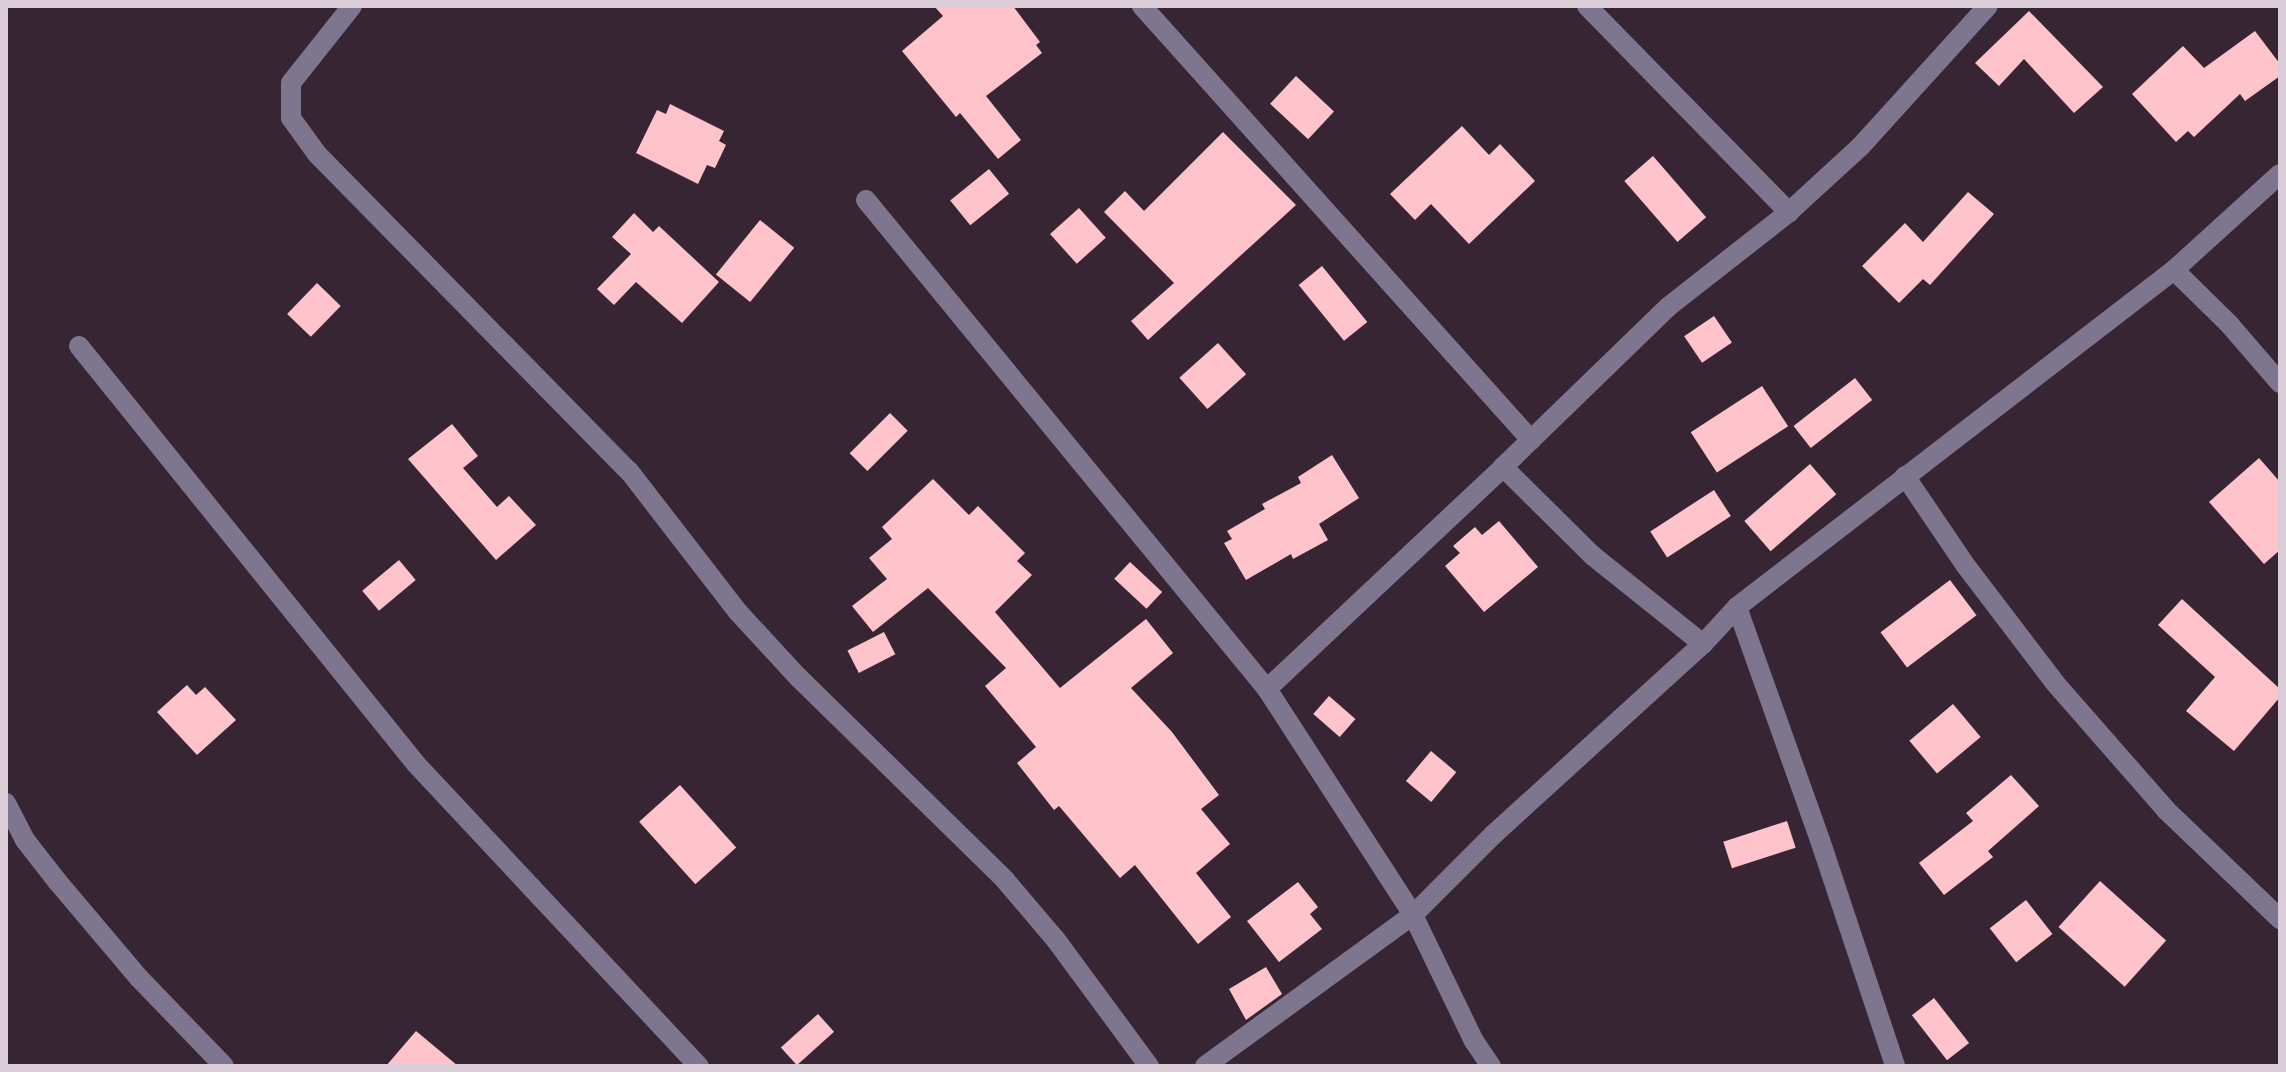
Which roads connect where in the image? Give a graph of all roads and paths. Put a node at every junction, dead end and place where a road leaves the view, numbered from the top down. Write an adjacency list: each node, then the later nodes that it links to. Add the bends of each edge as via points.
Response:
1 (352, 6): 22 (street, via 291,83 291,118 317,154 629,471 738,612 798,677 1005,880)
2 (1142, 6): 11 (street)
3 (1587, 6): 7 (street)
4 (1988, 6): 7 (street, via 1860,147)
5 (2280, 174): 8 (street)
6 (866, 200): 16 (street)
7 (1789, 212): 11 (street, via 1668,307)
8 (2174, 270): 10 (street); 13 (street)
9 (79, 346): 21 (street, via 416,764)
10 (2280, 383)
11 (1531, 440): 12 (street)
12 (1503, 467): 15 (street, via 1593,556); 16 (street)
13 (1905, 476): 14 (street); 19 (street, via 2055,683 2166,810)
14 (1737, 607): 15 (street); 25 (street)
15 (1703, 644): 18 (street)
16 (1267, 689): 18 (street)
17 (6, 803): 20 (street, via 25,840 57,881 139,978)
18 (1413, 915): 23 (street); 24 (street)
19 (2280, 919)
20 (224, 1066)
21 (699, 1066)
22 (1149, 1066)
23 (1205, 1066)
24 (1491, 1066)
25 (1895, 1066)

